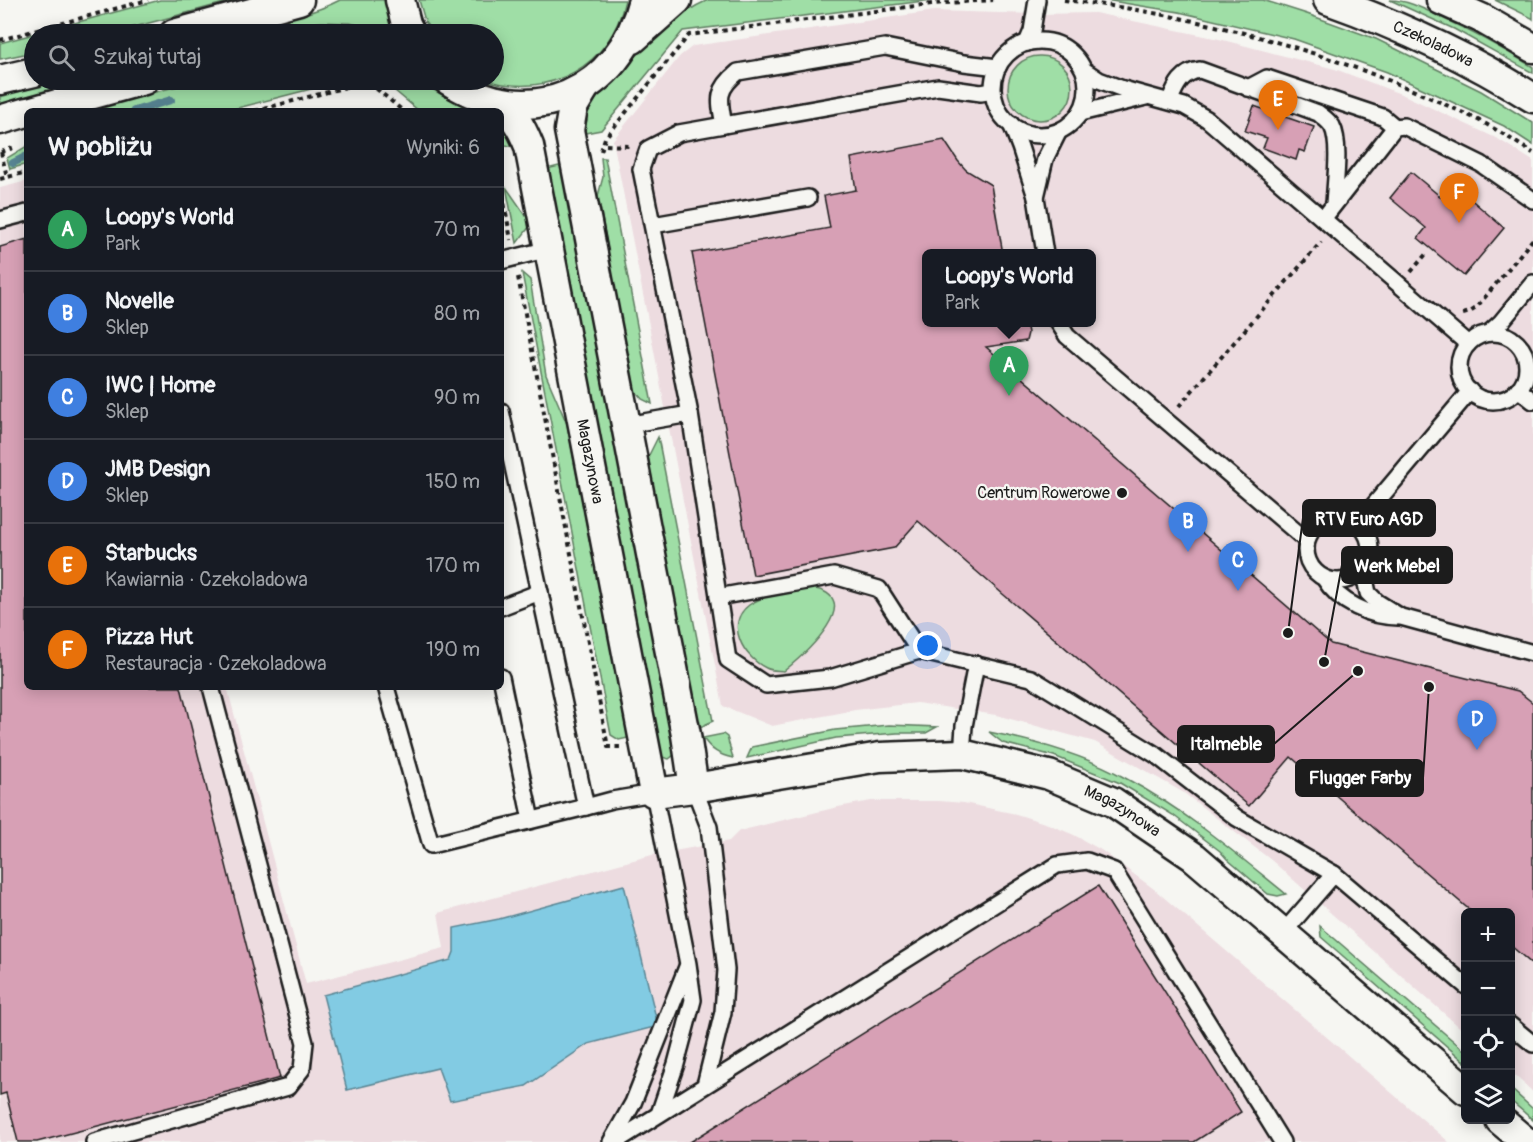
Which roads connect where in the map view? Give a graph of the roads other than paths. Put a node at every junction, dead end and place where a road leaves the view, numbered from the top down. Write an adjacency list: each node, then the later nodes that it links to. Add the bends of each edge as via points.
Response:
1 (299, 0): 8 (street)
2 (400, 0): 9 (street)
3 (643, 0): 12 (street)
4 (677, 0): 12 (street)
5 (1037, 0): 10 (lane)
6 (1328, 0): 23 (street, Czekoladowa, via 1456,53)
7 (1441, 0): 11 (street)
8 (211, 24)
9 (406, 24)
10 (1027, 43): 13 (lane, via 1005,56); 14 (lane, via 1054,43 1077,58)
11 (1533, 48)
12 (622, 52): 17 (street)
13 (998, 67): 21 (lane); 30 (lane, via 885,47 738,72 726,81 719,100)
14 (1084, 70): 22 (lane, via 1099,80); 28 (lane, via 1087,92)
15 (24, 74): 16 (street)
16 (0, 80)
17 (585, 87): 25 (street, via 542,102); 55 (street, via 573,107 569,130)
18 (1248, 88): 24 (lane, via 1200,70 1193,71 1181,79); 32 (lane, via 1267,78 1383,117); 37 (lane, via 1318,113 1331,124 1335,140)
19 (108, 90): 26 (street)
20 (467, 90): 25 (street)
21 (993, 91): 30 (lane, via 938,87); 31 (lane, via 996,104)
22 (1146, 97): 24 (lane); 28 (lane)
23 (1533, 98)
24 (1170, 100): 40 (lane, via 1207,119)
25 (496, 101): 42 (street, Magazynowa, via 518,121 529,146)
26 (43, 108)
27 (24, 113): 29 (street)
28 (1080, 113): 33 (lane)
29 (0, 120)
30 (724, 124): 41 (lane, via 679,133 648,149 641,169)
31 (1011, 124): 33 (lane, via 1039,135); 34 (lane)
32 (1395, 127): 36 (lane, via 1404,126 1481,165); 37 (lane)
33 (1059, 131): 34 (lane, via 1045,159)
34 (1036, 197): 43 (lane)
35 (808, 198): 41 (lane)
36 (1533, 200)
37 (1334, 204): 40 (lane)
38 (24, 214): 39 (lane)
39 (0, 220)
40 (1328, 223): 48 (lane)
41 (653, 225): 53 (lane)
42 (549, 249): 44 (lane); 72 (street, Magazynowa)
43 (1044, 249)
44 (508, 260)
45 (1533, 283): 47 (lane)
46 (1061, 327): 57 (lane)
47 (1489, 333): 48 (lane); 49 (lane, via 1515,341)
48 (1468, 344): 51 (lane, via 1461,354 1459,370)
49 (1530, 359): 50 (lane)
50 (1518, 389): 51 (lane, via 1507,398 1491,401); 52 (lane)
51 (1470, 391): 56 (lane)
52 (1533, 401)
53 (690, 414): 55 (lane); 61 (lane)
54 (504, 425): 60 (lane)
55 (626, 425): 71 (street)
56 (1358, 524): 57 (lane, via 1330,518 1315,526); 58 (lane, via 1370,548)
57 (1307, 541): 59 (lane, via 1308,561)
58 (1363, 569): 59 (lane, via 1345,580); 63 (lane, via 1368,593)
59 (1324, 578): 63 (lane, via 1330,588 1357,608 1382,617)
60 (540, 592): 62 (lane); 73 (lane)
61 (718, 597): 64 (lane, via 834,576 879,589); 64 (lane, via 728,660 766,685 830,678)
62 (504, 607)
63 (1401, 617): 65 (lane)
64 (919, 651): 66 (lane)
65 (1533, 653)
66 (976, 664): 70 (lane); 75 (lane, via 1031,678 1156,754 1237,818)
67 (212, 690): 85 (lane, via 305,1043 302,1069 288,1087)
68 (387, 690): 74 (lane, via 431,845)
69 (504, 690): 74 (lane)
70 (962, 754): 71 (street, Magazynowa, via 880,757); 76 (street, Magazynowa, via 1050,775 1113,802 1194,857)
71 (694, 788): 72 (street, Magazynowa); 81 (lane, via 709,827 726,970 723,1012)
72 (654, 793): 73 (lane); 77 (lane)
73 (586, 807): 74 (lane)
74 (531, 820)
75 (1334, 874): 76 (lane); 78 (lane)
76 (1282, 933): 82 (street, Magazynowa)
77 (688, 964): 83 (lane, via 693,1000); 86 (lane, via 633,1103)
78 (1461, 982)
79 (1515, 1029): 80 (lane)
80 (1533, 1044)
81 (705, 1085): 83 (lane); 88 (lane, via 1057,865 1087,861 1114,871)
82 (1461, 1086)
83 (659, 1114): 87 (lane)
84 (1506, 1124): 89 (street)
85 (94, 1142)
86 (611, 1142)
87 (615, 1142)
88 (1282, 1142)
89 (1526, 1142)

